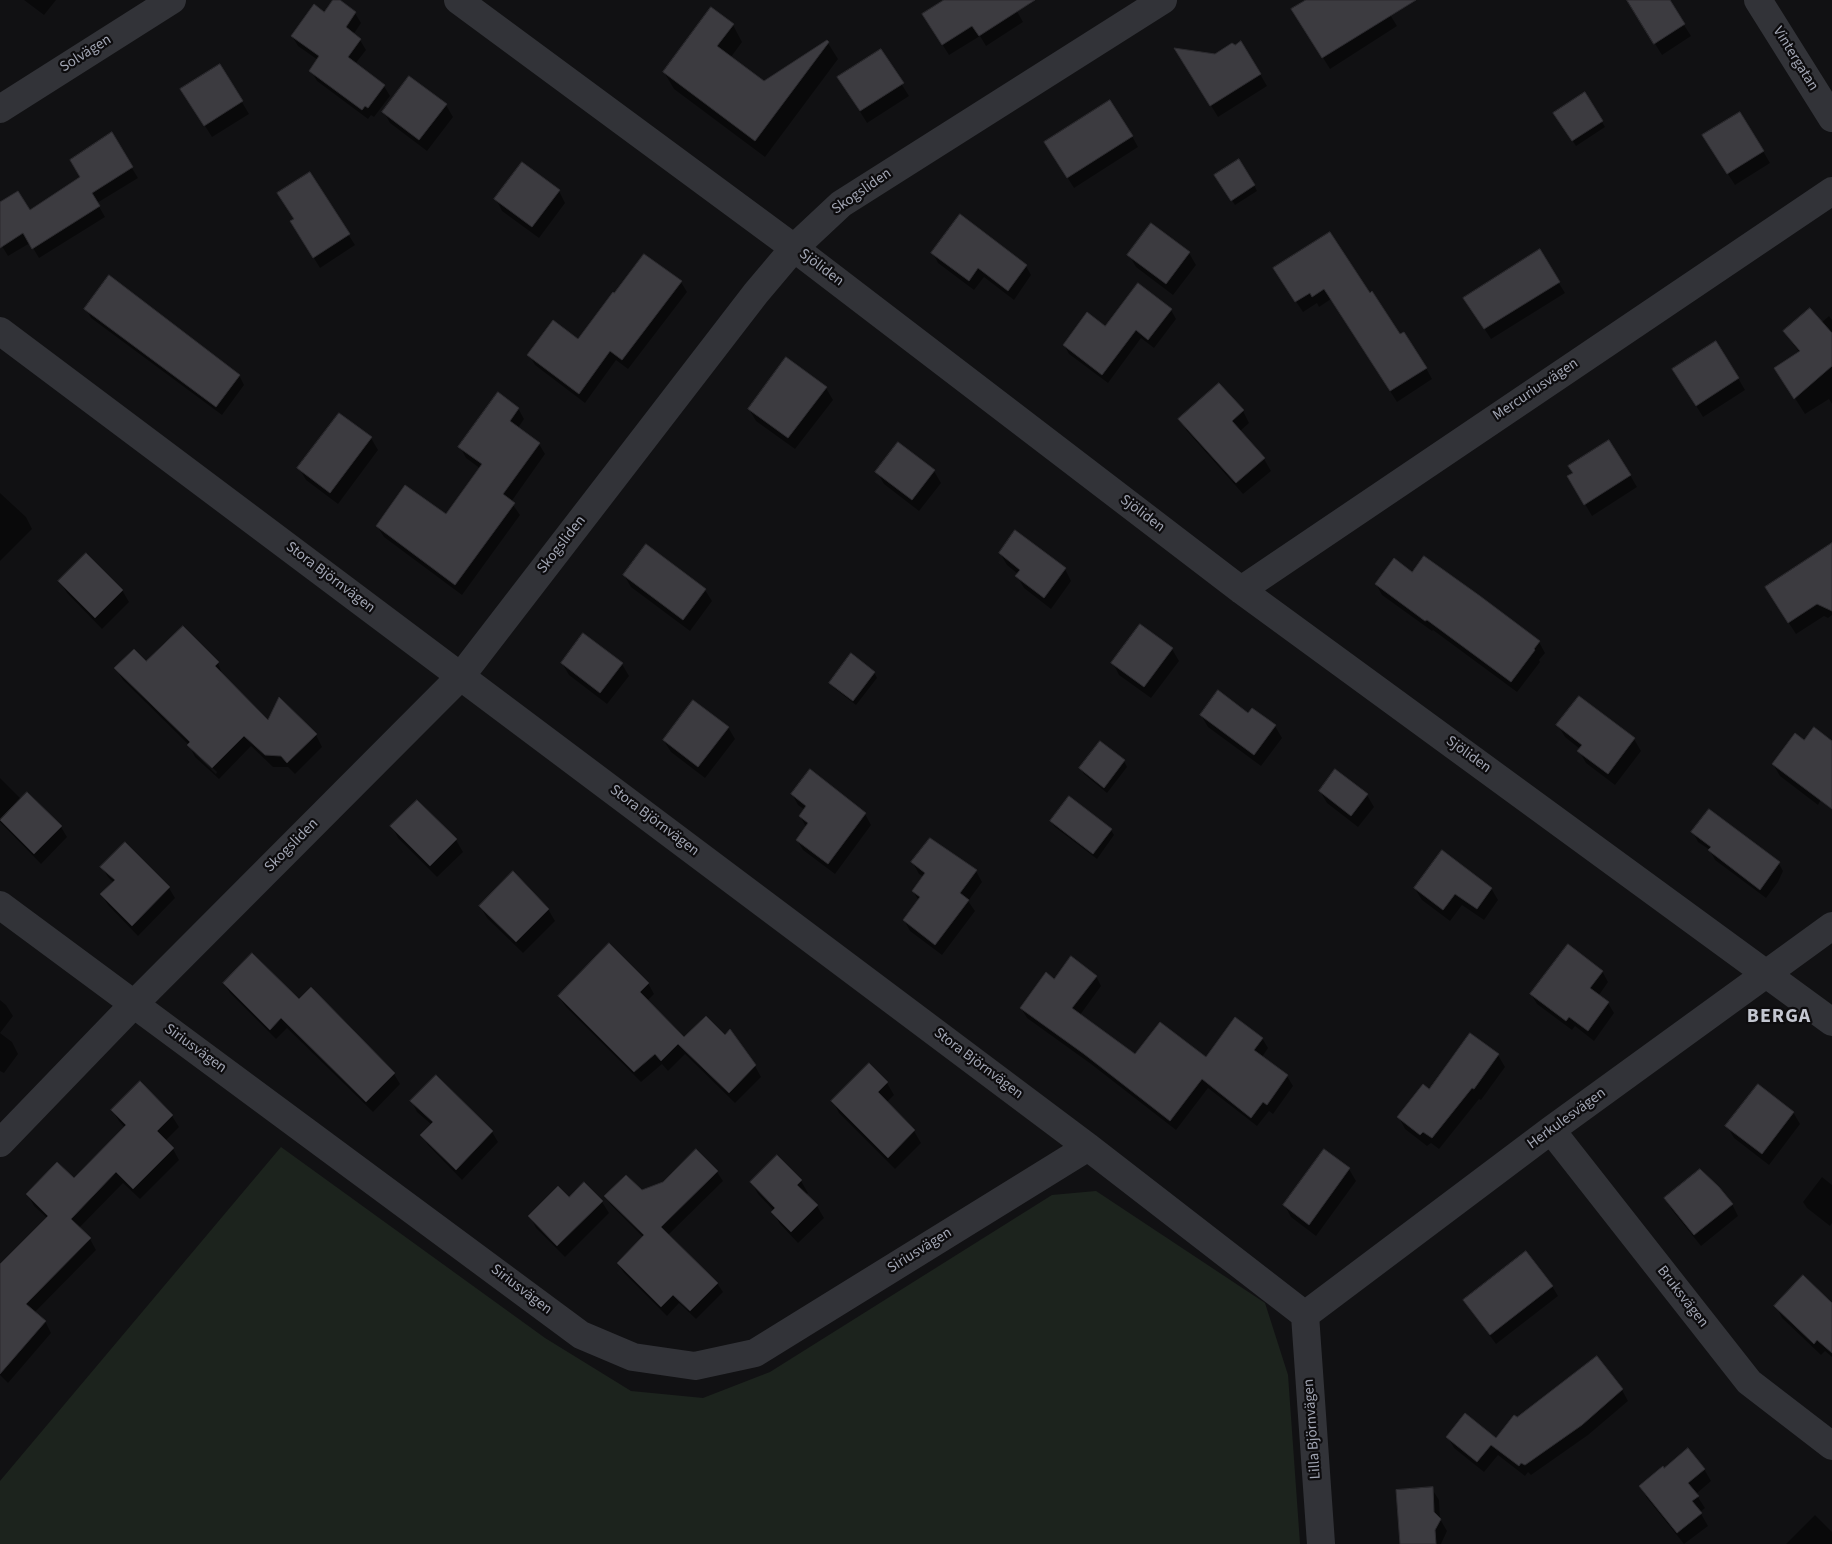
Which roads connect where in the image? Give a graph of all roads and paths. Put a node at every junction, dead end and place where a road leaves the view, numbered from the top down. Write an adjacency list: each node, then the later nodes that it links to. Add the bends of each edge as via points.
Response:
1 (172, 0): 5 (street, Solvägen)
2 (458, 0): 8 (street, Sjöliden)
3 (1163, 0): 8 (street, Skogsliden, via 841,204)
4 (1758, 0): 6 (street, Vintergatan)
5 (0, 109)
6 (1832, 118)
7 (1832, 191): 10 (street, Mercuriusvägen)
8 (794, 248): 10 (street, Sjöliden); 11 (street, Skogsliden)
9 (0, 331): 11 (street, Stora Björnvägen)
10 (1241, 590): 14 (street, Sjöliden)
11 (461, 676): 15 (street, Skogsliden); 19 (street, Stora Björnvägen)
12 (0, 905): 15 (street, Siriusvägen)
13 (1832, 926): 14 (street, Herkulesvägen)
14 (1767, 974): 16 (street, Sjöliden); 17 (street, Herkulesvägen)
15 (134, 1004): 18 (street, Skogsliden); 19 (street, Siriusvägen, via 581,1335 634,1357 695,1366 755,1352)
16 (1832, 1022)
17 (1551, 1130): 20 (street, Herkulesvägen); 21 (street, Bruksvägen, via 1749,1382)
18 (0, 1143)
19 (1088, 1148): 20 (street, Stora Björnvägen)
20 (1305, 1315): 22 (street, Lilla Björnvägen)
21 (1832, 1446)
22 (1320, 1544)

